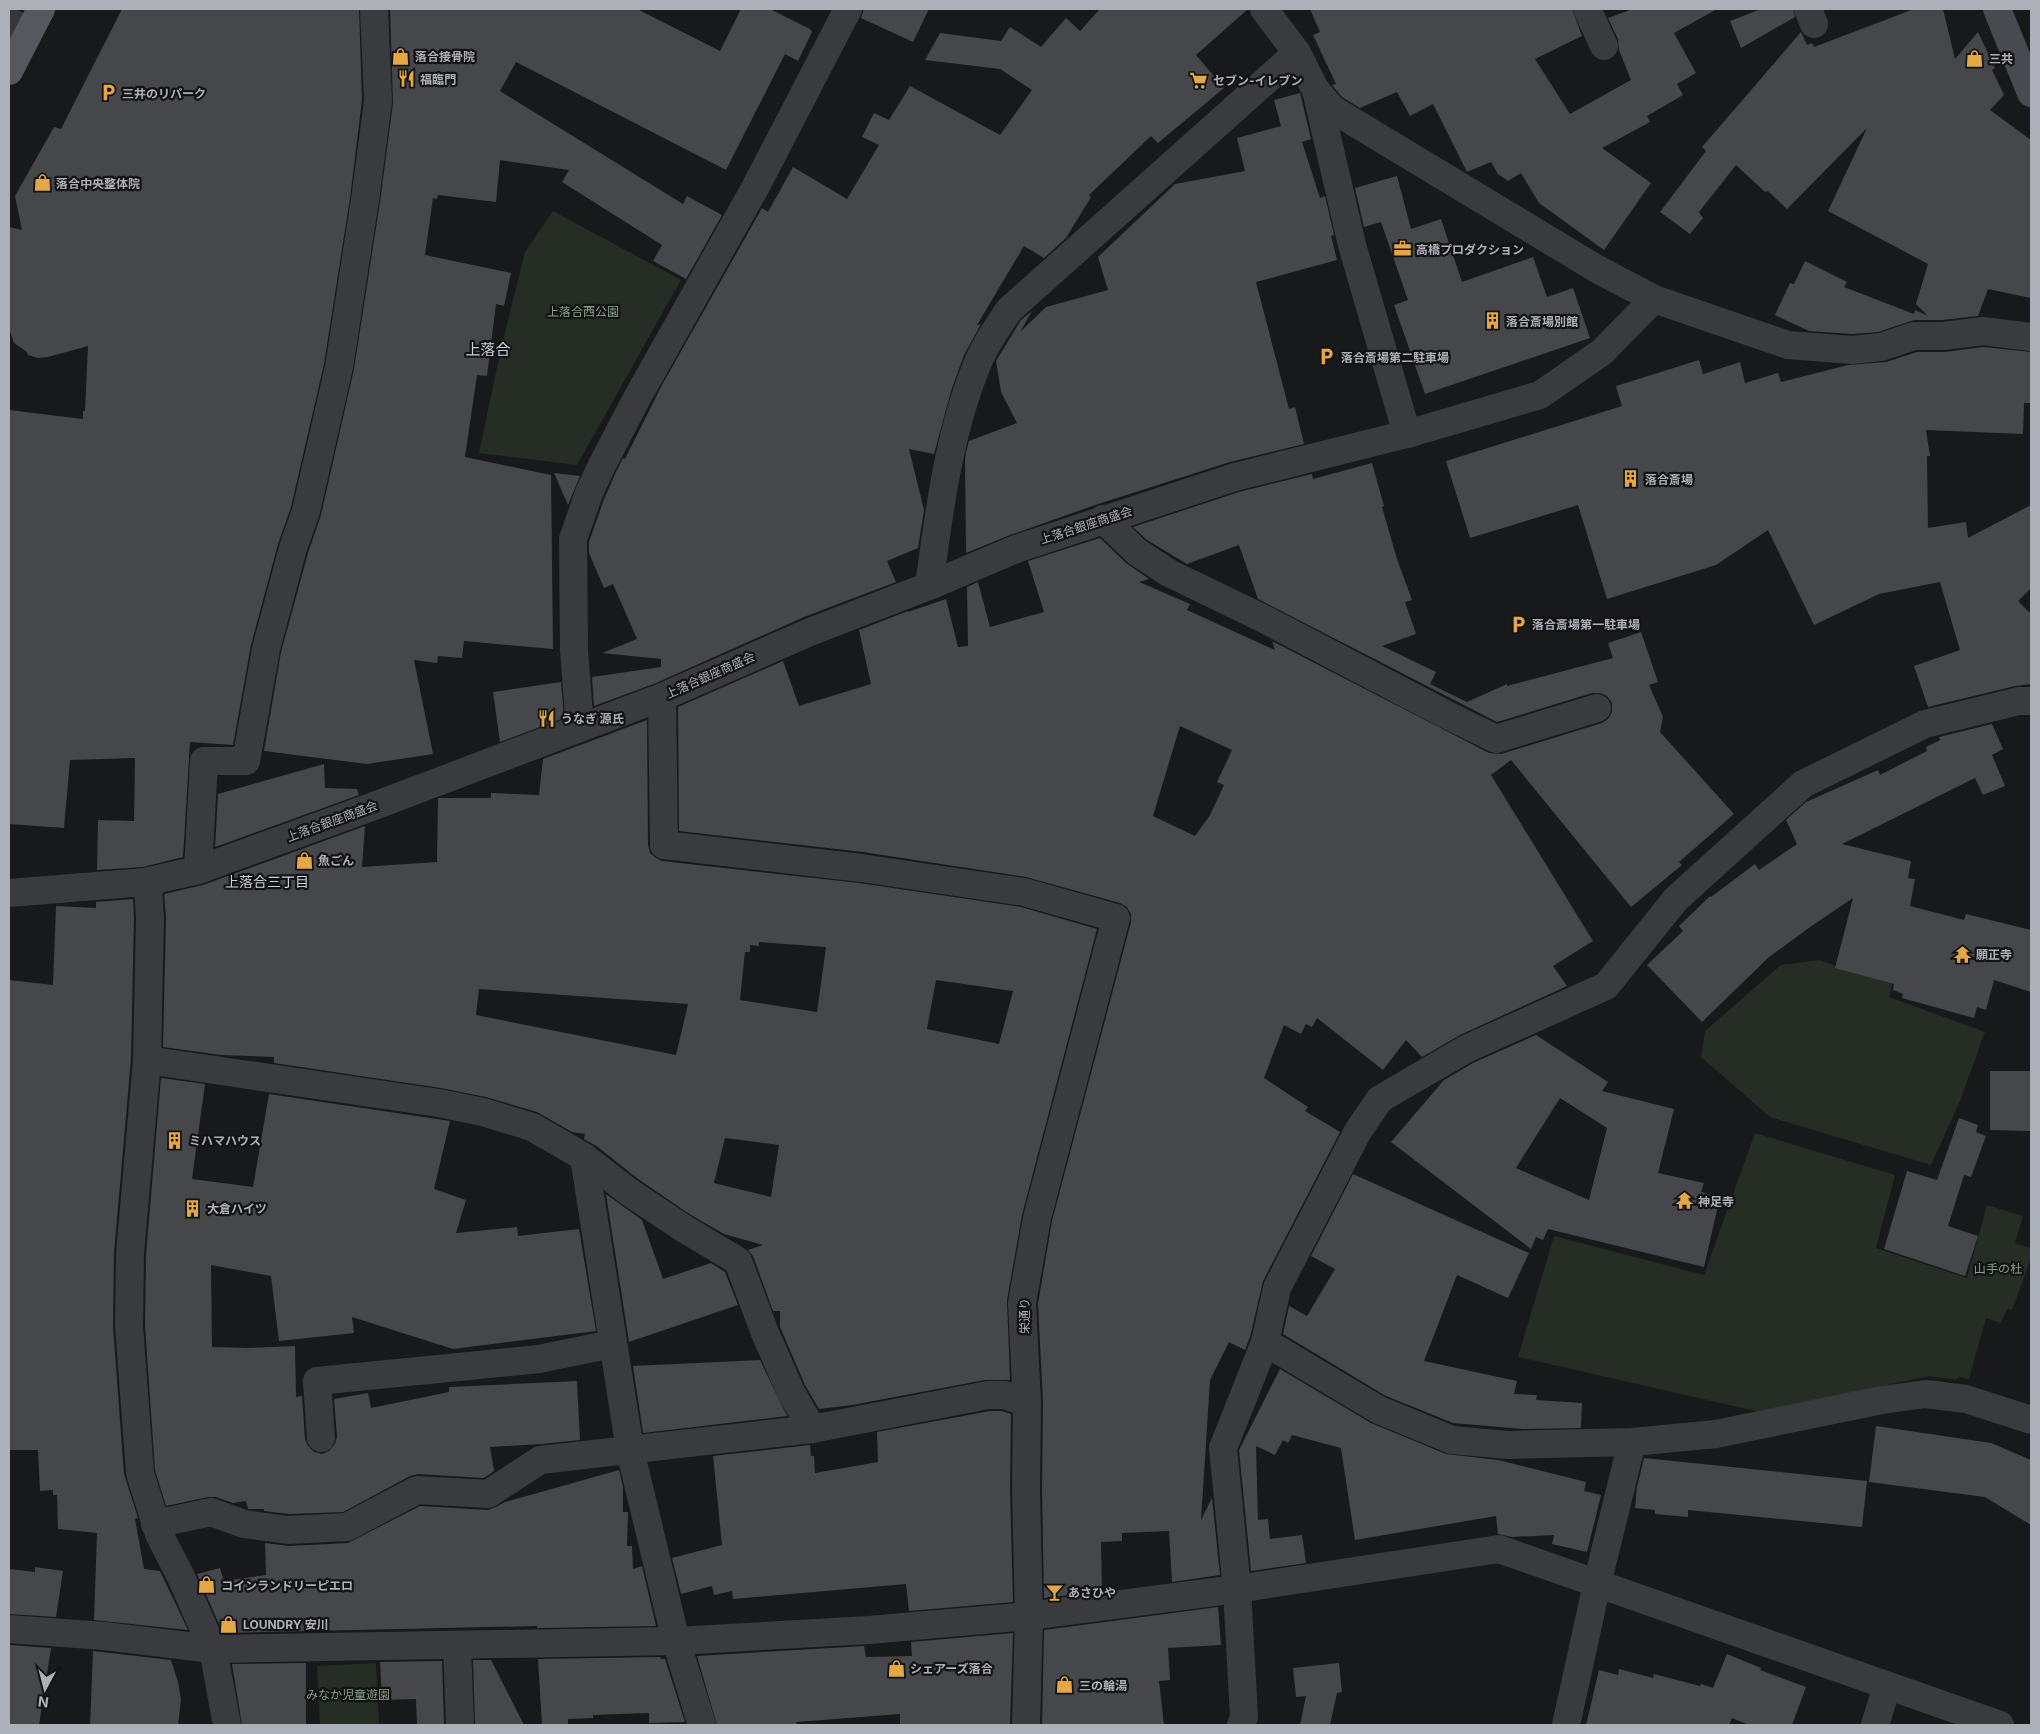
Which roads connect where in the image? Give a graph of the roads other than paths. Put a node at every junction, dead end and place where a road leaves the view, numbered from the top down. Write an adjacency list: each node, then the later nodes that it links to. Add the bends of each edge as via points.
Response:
1 (41, 9): 9 (main road)
2 (374, 9): 21 (street, via 378,101 339,367 306,511 266,649 246,761 204,761)
3 (848, 9): 20 (street, via 755,188 636,398 589,493 572,539 574,650)
4 (1264, 9): 8 (street)
5 (1587, 9): 7 (street)
6 (1997, 9): 11 (street)
7 (1604, 46)
8 (1297, 53): 10 (street); 16 (street, via 1009,310 975,369 958,425 939,508)
9 (9, 71)
10 (1316, 89): 12 (street, via 1332,109 1597,269); 14 (street, via 1352,245)
11 (2031, 92)
12 (1654, 299): 13 (street, via 1788,345 1852,350 1881,347 1914,336 1943,336 1983,330); 14 (street, 上落合銀座商盛会, via 1602,352 1540,395)
13 (2031, 337)
14 (1407, 434): 15 (street, 上落合銀座商盛会, via 1235,477)
15 (1103, 519): 16 (street, 上落合銀座商盛会, via 1016,549); 19 (street, via 1137,552 1169,573 1496,739)
16 (929, 586): 17 (street, 上落合銀座商盛会, via 810,632)
17 (662, 697): 20 (street, 上落合銀座商盛会); 28 (street, 栄通り, via 664,845 861,868 1024,892 1116,918 1036,1218 1022,1303)
18 (2031, 701): 26 (street, via 1925,724 1803,784 1676,899 1606,986 1466,1049 1380,1099 1358,1131 1276,1288)
19 (1597, 708)
20 (580, 728): 21 (street, 上落合銀座商盛会)
21 (198, 870): 22 (street, 上落合銀座商盛会)
22 (144, 882): 23 (street, 上落合銀座商盛会); 24 (street, via 148,888 150,917)
23 (9, 892)
24 (147, 1060): 25 (street, via 484,1112 532,1127); 34 (street, via 130,1254 129,1326 140,1473)
25 (584, 1157): 27 (street); 30 (street, via 629,1192 738,1261 765,1333 791,1392)
26 (1265, 1342): 32 (street, via 1379,1410 1452,1440 1508,1445); 36 (street, via 1223,1448)
27 (612, 1344): 31 (street, via 539,1359 318,1381); 33 (street)
28 (1027, 1403): 30 (street, via 1005,1395 988,1395); 37 (street, 栄通り)
29 (2031, 1420): 32 (street, via 1966,1399 1926,1394 1716,1434)
30 (812, 1429): 33 (street)
31 (321, 1438)
32 (1632, 1442): 35 (street)
33 (630, 1450): 34 (street, via 540,1460 488,1494 417,1490 347,1527 279,1529 244,1524 211,1512); 39 (street)
34 (155, 1524): 41 (street)
35 (1597, 1584): 36 (street, via 1499,1549); 42 (street); 48 (street)
36 (1237, 1589): 37 (street); 47 (street, via 1244,1717)
37 (1029, 1616): 39 (street, via 869,1630); 46 (street, 栄通り)
38 (9, 1629): 41 (street)
39 (676, 1640): 40 (street); 45 (street)
40 (457, 1645): 41 (street); 44 (street)
41 (213, 1649): 43 (street)
42 (1887, 1686): 49 (street); 50 (street)
43 (227, 1725)
44 (460, 1725)
45 (702, 1725)
46 (1026, 1725)
47 (1241, 1725)
48 (1566, 1725)
49 (1874, 1725)
50 (2000, 1725)

